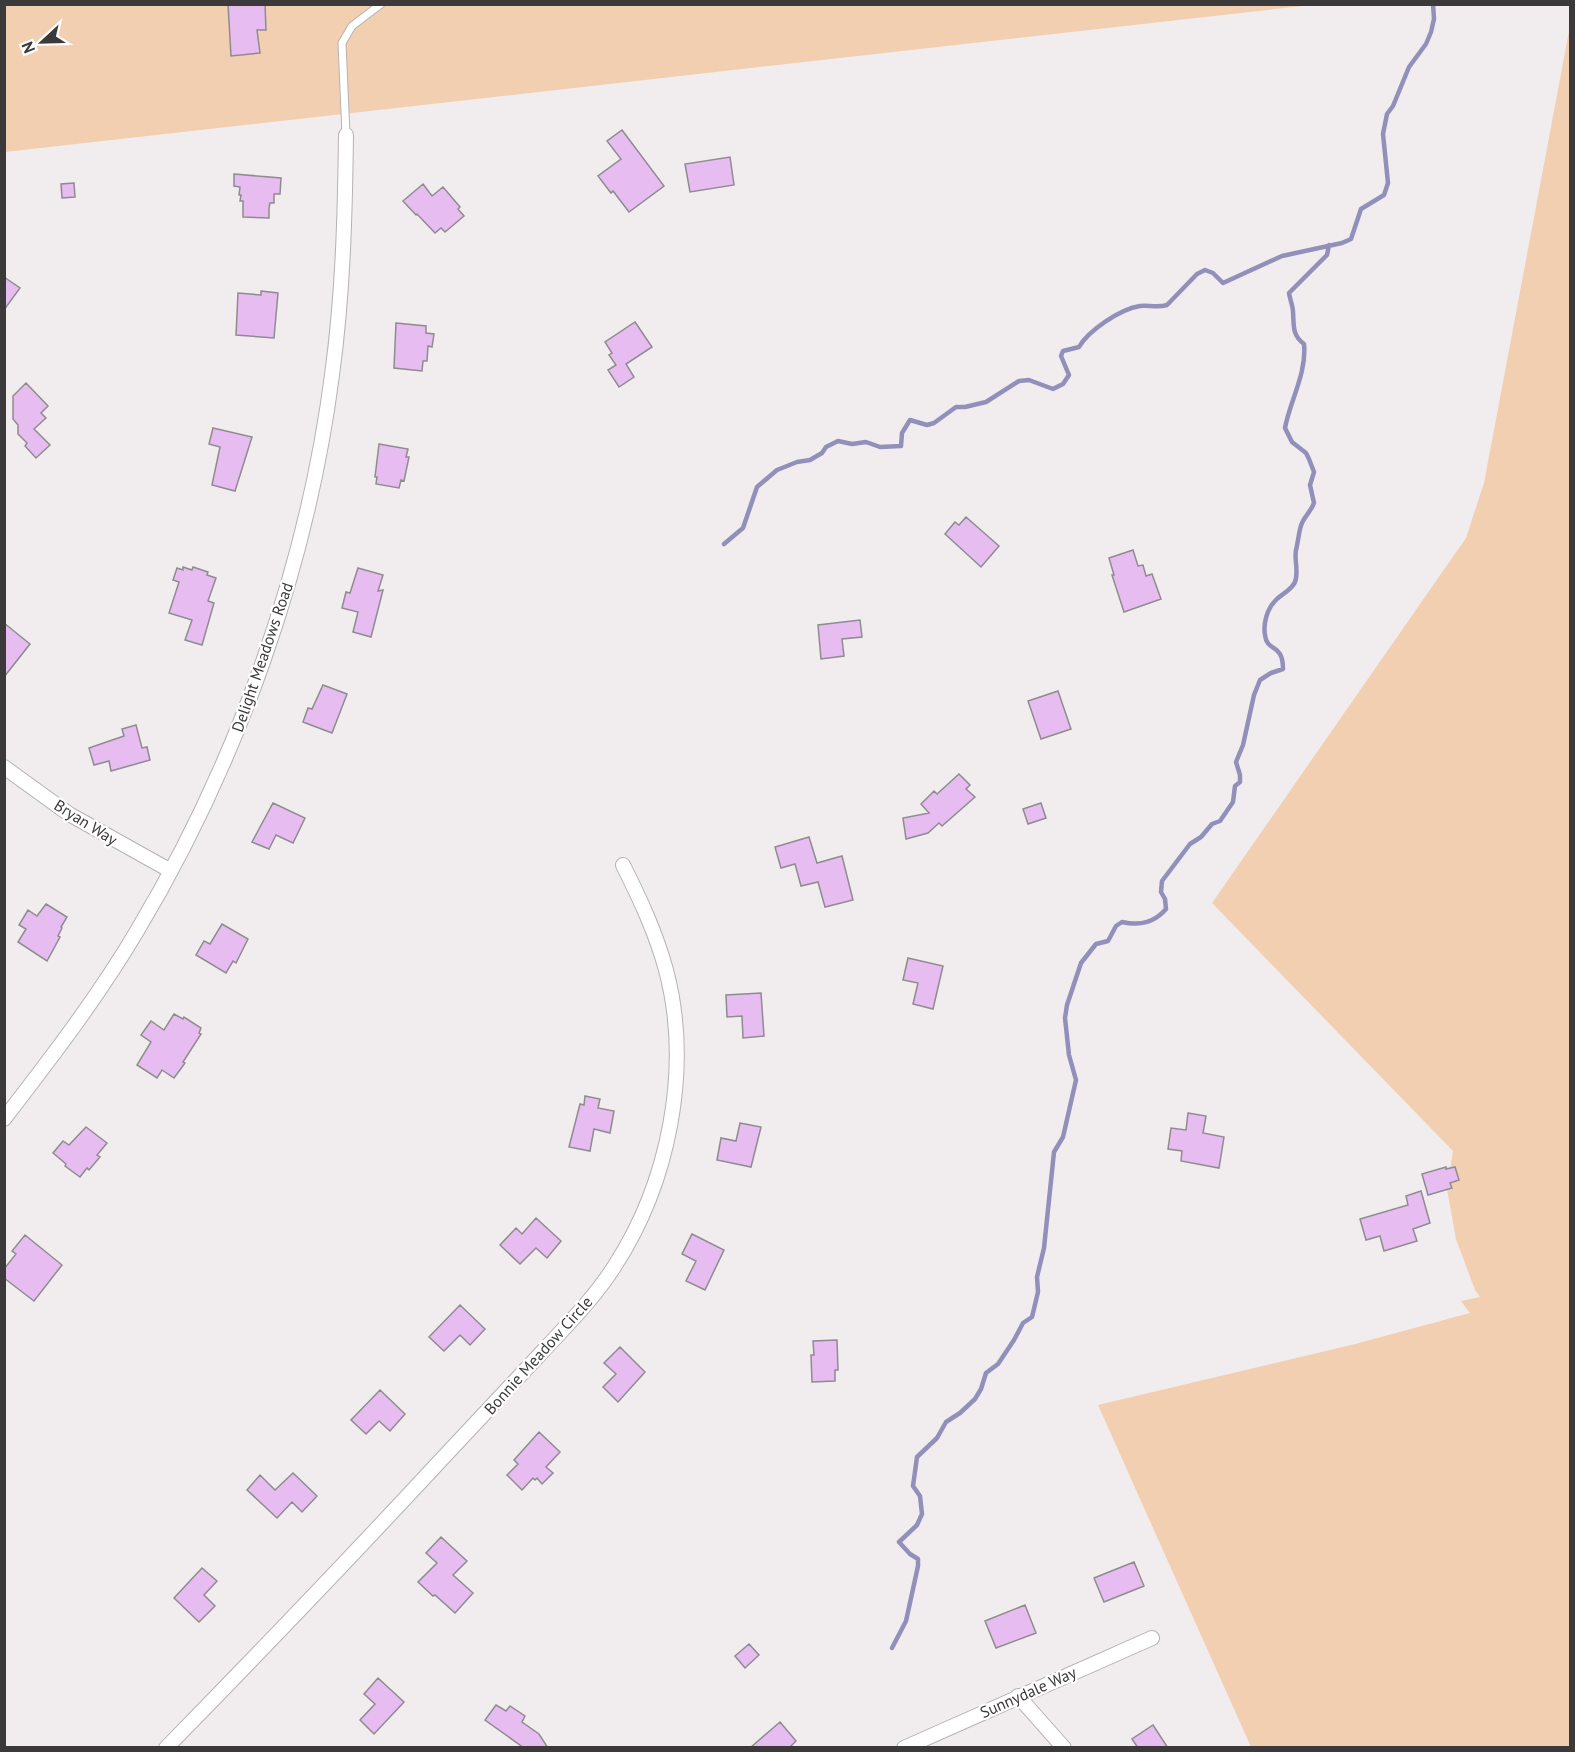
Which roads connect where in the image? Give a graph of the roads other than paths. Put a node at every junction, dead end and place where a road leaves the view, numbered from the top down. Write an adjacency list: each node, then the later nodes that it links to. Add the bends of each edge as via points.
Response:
1 (381, 4): 2 (lane, via 351,26 342,43)
2 (346, 135): 5 (street, Delight Meadows Road, via 342,275 332,374 307,506 276,625 256,681)
3 (4, 767): 5 (street, Bryan Way, via 69,814)
4 (623, 865): 9 (street, Bonnie Meadow Circle, via 644,907 667,974 675,1052 674,1101 663,1160 635,1230 614,1267 577,1314)
5 (171, 871): 6 (street, Delight Meadows Road, via 102,986)
6 (4, 1119)
7 (1152, 1638): 8 (street, Sunnydale Way)
8 (1018, 1696): 10 (street, Sunnydale Way); 11 (street)
9 (166, 1748)
10 (904, 1748)
11 (1064, 1748)

